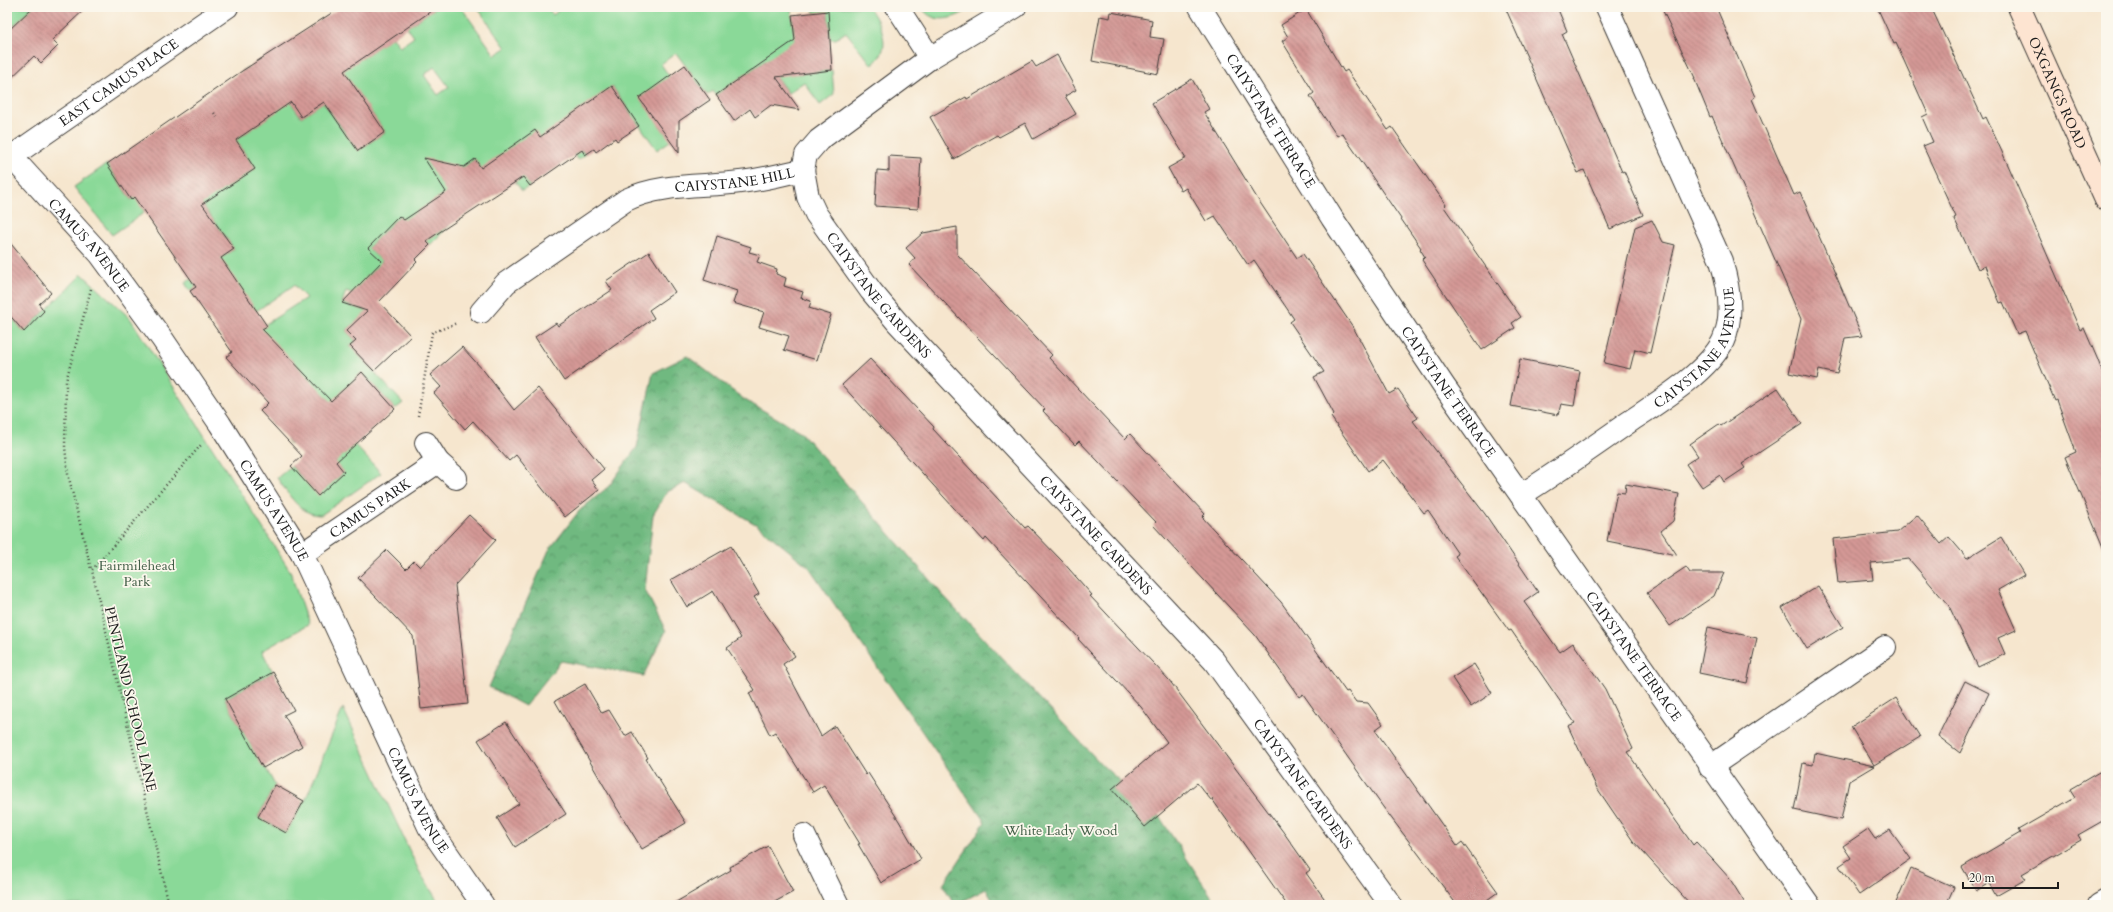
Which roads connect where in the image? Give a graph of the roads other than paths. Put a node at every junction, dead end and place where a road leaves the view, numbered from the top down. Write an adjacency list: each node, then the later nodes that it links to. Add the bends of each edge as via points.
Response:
1 (227, 7): 8 (street, EAST CAMUS PLACE)
2 (897, 7): 7 (street)
3 (1015, 7): 7 (street, CAIYSTANE HILL)
4 (1200, 7): 15 (street, CAIYSTANE TERRACE, via 1369,274)
5 (1607, 7): 15 (street, CAIYSTANE AVENUE, via 1721,261 1729,293 1727,326 1716,353 1680,386)
6 (2019, 7): 10 (main road, OXGANGS ROAD)
7 (930, 58): 9 (street, CAIYSTANE HILL, via 819,140 806,155)
8 (9, 154): 16 (street, CAMUS AVENUE, via 100,254 163,340 220,424)
9 (803, 170): 11 (street, CAIYSTANE HILL, via 757,180 663,188 639,194 626,200 506,283); 23 (street, CAIYSTANE GARDENS, via 808,197 816,214 871,291 897,322 1214,661)
10 (2106, 200)
11 (481, 312)
12 (426, 443): 13 (street)
13 (438, 462): 14 (street); 16 (street, CAMUS PARK)
14 (456, 478)
15 (1521, 495): 18 (street, CAIYSTANE TERRACE)
16 (302, 554): 21 (street, CAMUS AVENUE, via 429,827)
17 (1885, 647): 18 (street)
18 (1710, 767): 24 (street, CAIYSTANE TERRACE)
19 (804, 835): 22 (street)
20 (2106, 901): 25 (street)
21 (483, 905)
22 (838, 905)
23 (1391, 905)
24 (1808, 905)
25 (2099, 905)

